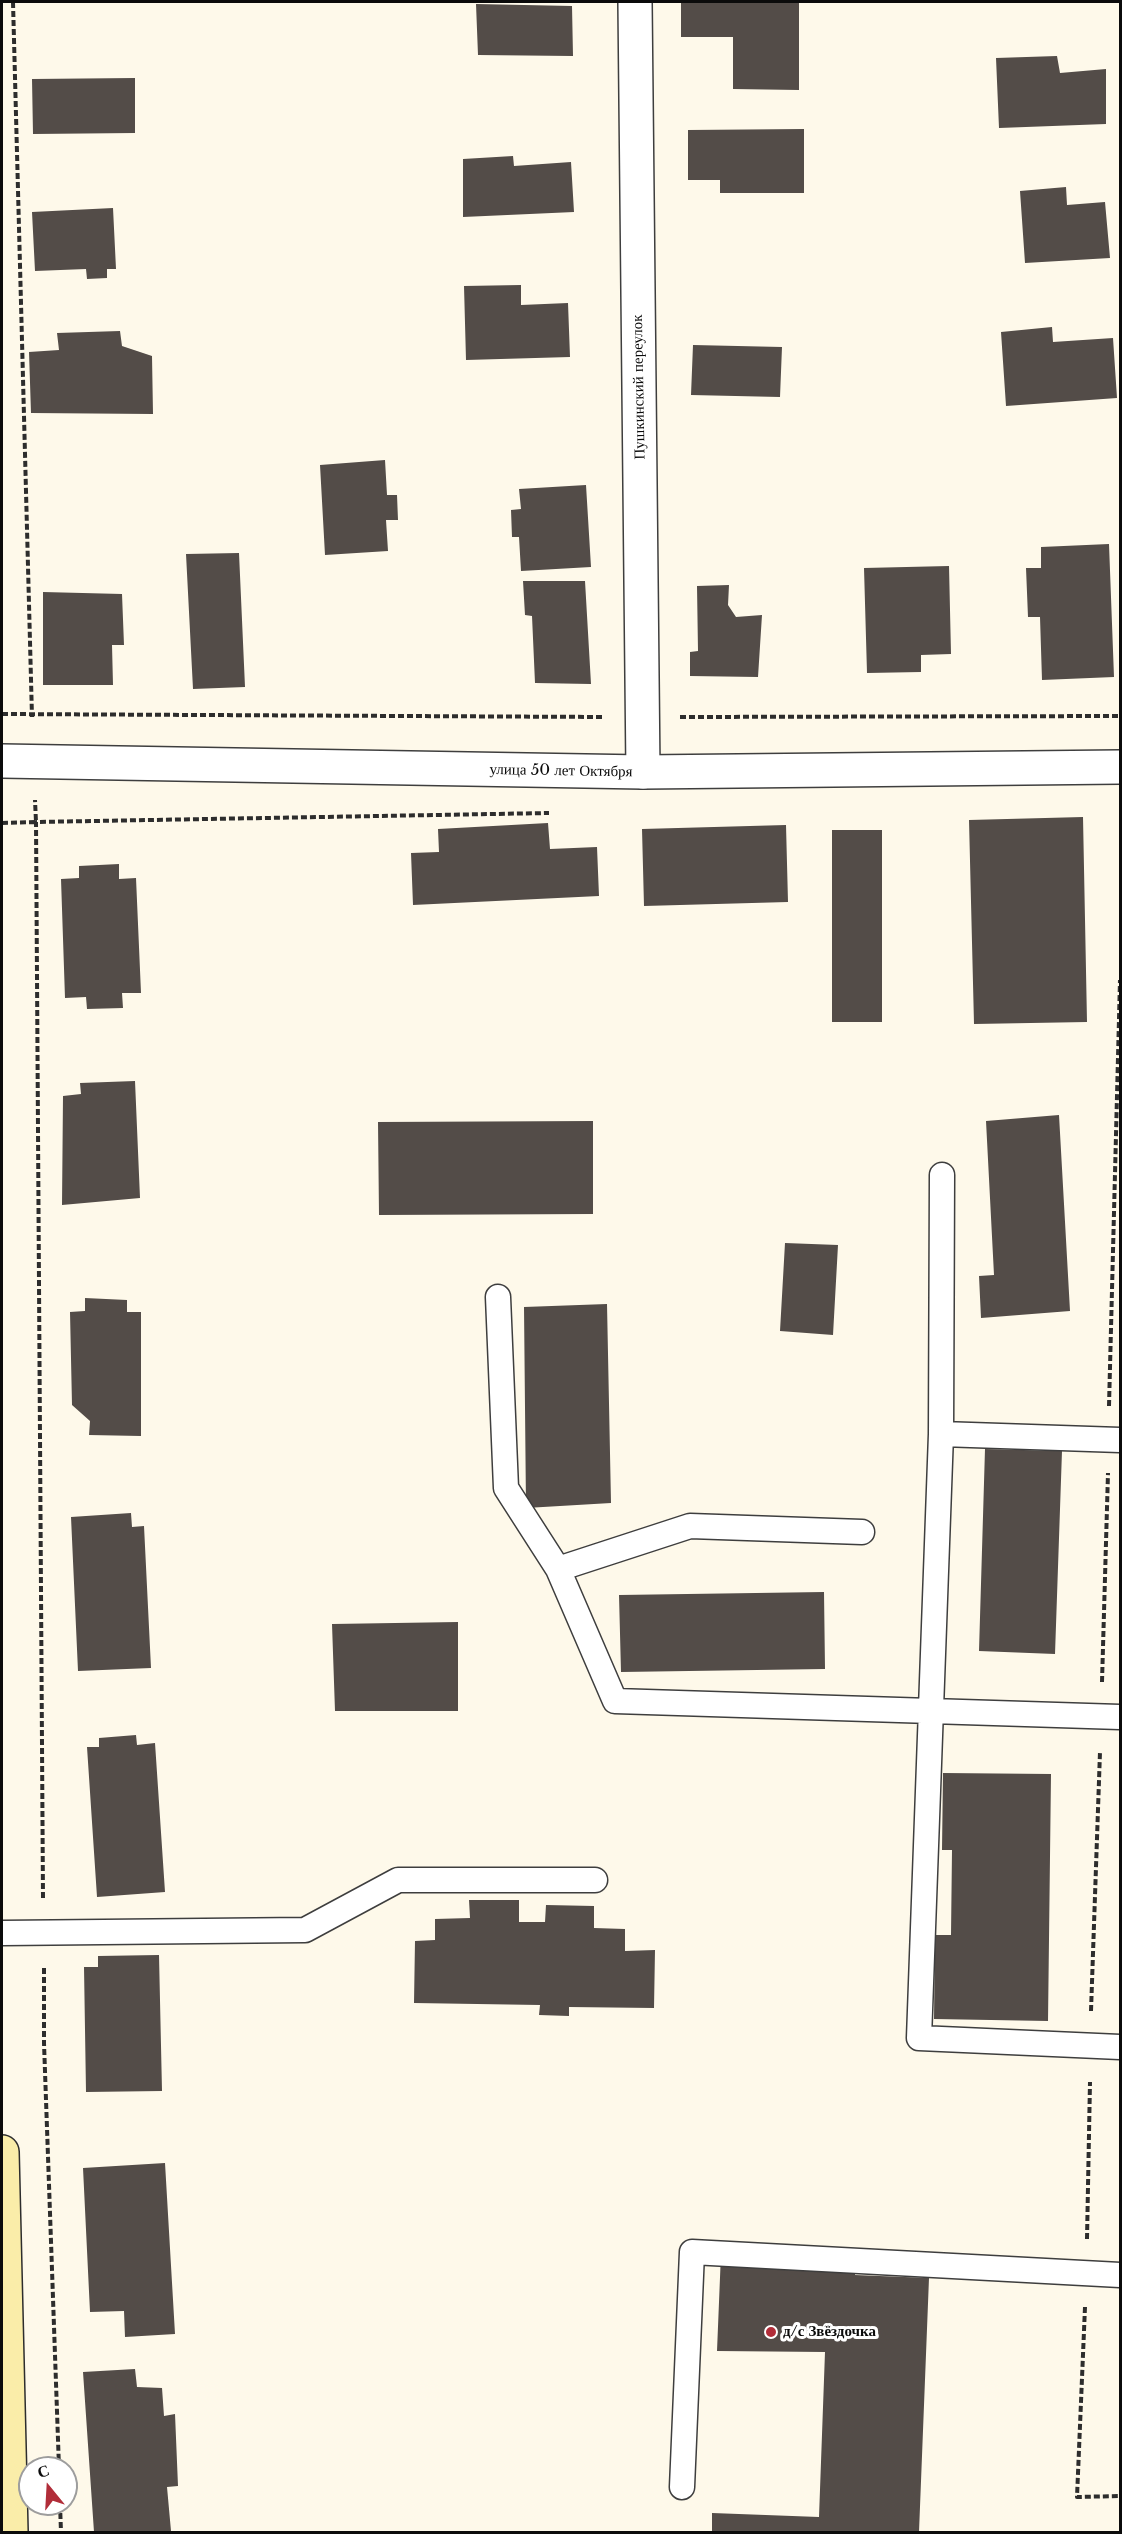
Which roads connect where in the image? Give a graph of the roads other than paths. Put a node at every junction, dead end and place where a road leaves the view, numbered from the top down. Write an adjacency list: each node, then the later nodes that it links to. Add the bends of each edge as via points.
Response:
1 (635, 2): 4 (street, Пушкинский переулок)
2 (2, 761): 4 (street, улица 50 лет Октября)
3 (1120, 767): 4 (street, улица 50 лет Октября)
4 (643, 772)
5 (942, 1175): 7 (lane)
6 (498, 1297): 10 (lane, via 506,1488)
7 (940, 1434): 8 (lane); 11 (lane)
8 (1115, 1440)
9 (862, 1532): 10 (lane, via 690,1526)
10 (558, 1569): 11 (lane, via 615,1701)
11 (931, 1709): 12 (lane); 15 (lane, via 919,2038)
12 (1111, 1716)
13 (595, 1880): 14 (lane, via 398,1880 305,1930)
14 (2, 1933)
15 (1120, 2047)
16 (2, 2152): 19 (main road)
17 (1120, 2275): 18 (lane, via 692,2252)
18 (682, 2487)
19 (11, 2532)

